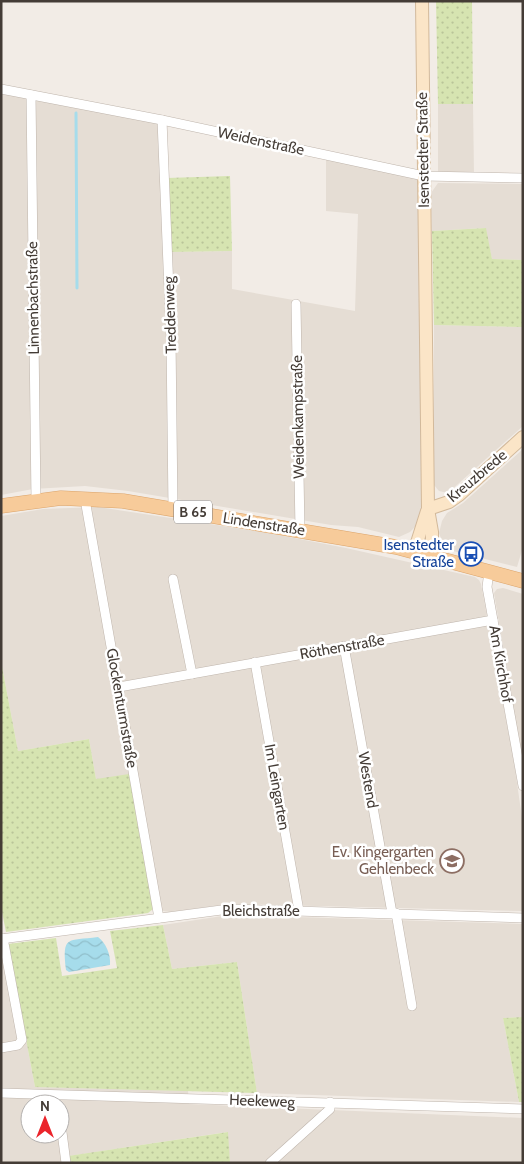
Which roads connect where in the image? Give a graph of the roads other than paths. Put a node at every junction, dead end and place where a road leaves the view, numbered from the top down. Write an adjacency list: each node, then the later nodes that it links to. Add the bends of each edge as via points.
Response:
1 (422, 1): 5 (street, Isenstedter Straße)
2 (1, 89): 3 (street, Weidenstraße)
3 (31, 95): 4 (street, Weidenstraße); 10 (street, Linnenbachstraße)
4 (162, 120): 5 (street, Weidenstraße); 12 (street, Treddenweg, via 171,339)
5 (424, 176): 6 (street, Weidenstraße); 13 (street, Isenstedter Straße)
6 (523, 178)
7 (296, 304): 14 (street, Weidenkampstraße)
8 (523, 437): 13 (street, Kreuzbrede, via 450,502)
9 (86, 498): 10 (main road, Lindenstraße / B 65); 12 (main road, Lindenstraße / B 65); 24 (street, Glockenturmstraße)
10 (36, 500): 11 (main road, Lindenstraße / B 65)
11 (1, 506)
12 (173, 509): 14 (main road, Lindenstraße / B 65)
13 (428, 509): 15 (street, Isenstedter Straße); 16 (street, Isenstedter Straße)
14 (300, 530): 15 (main road, Lindenstraße / B 65)
15 (414, 552): 16 (main road, Lindenstraße / B 65)
16 (432, 556): 17 (main road, Lindenstraße / B 65)
17 (489, 571): 19 (main road, Lindenstraße / B 65); 20 (street, Am Kirchhof, via 487,587)
18 (173, 579): 23 (street)
19 (523, 581)
20 (493, 620): 21 (street, Röthenstraße); 25 (street, Am Kirchhof)
21 (344, 646): 22 (street, Röthenstraße); 27 (street, Westend)
22 (256, 662): 23 (street, Röthenstraße); 26 (street, Im Leingarten)
23 (192, 674): 24 (street, Röthenstraße)
24 (118, 687): 28 (street, Glockenturmstraße)
25 (523, 786)
26 (299, 911): 27 (street, Bleichstraße); 28 (street, Bleichstraße, via 229,909)
27 (394, 913): 29 (street, Bleichstraße); 31 (street, Westend)
28 (159, 918): 30 (street, Bleichstraße)
29 (523, 918)
30 (2, 939): 32 (street, via 22,1040)
31 (412, 1006)
32 (1, 1048)
33 (1, 1093): 34 (street, Heekeweg)
34 (20, 1095)
35 (70, 1099): 36 (street, Heekeweg)
36 (330, 1102): 37 (street, Heekeweg); 40 (street, via 330,1109)
37 (523, 1109)
38 (64, 1144): 39 (street)
39 (66, 1163)
40 (270, 1163)

